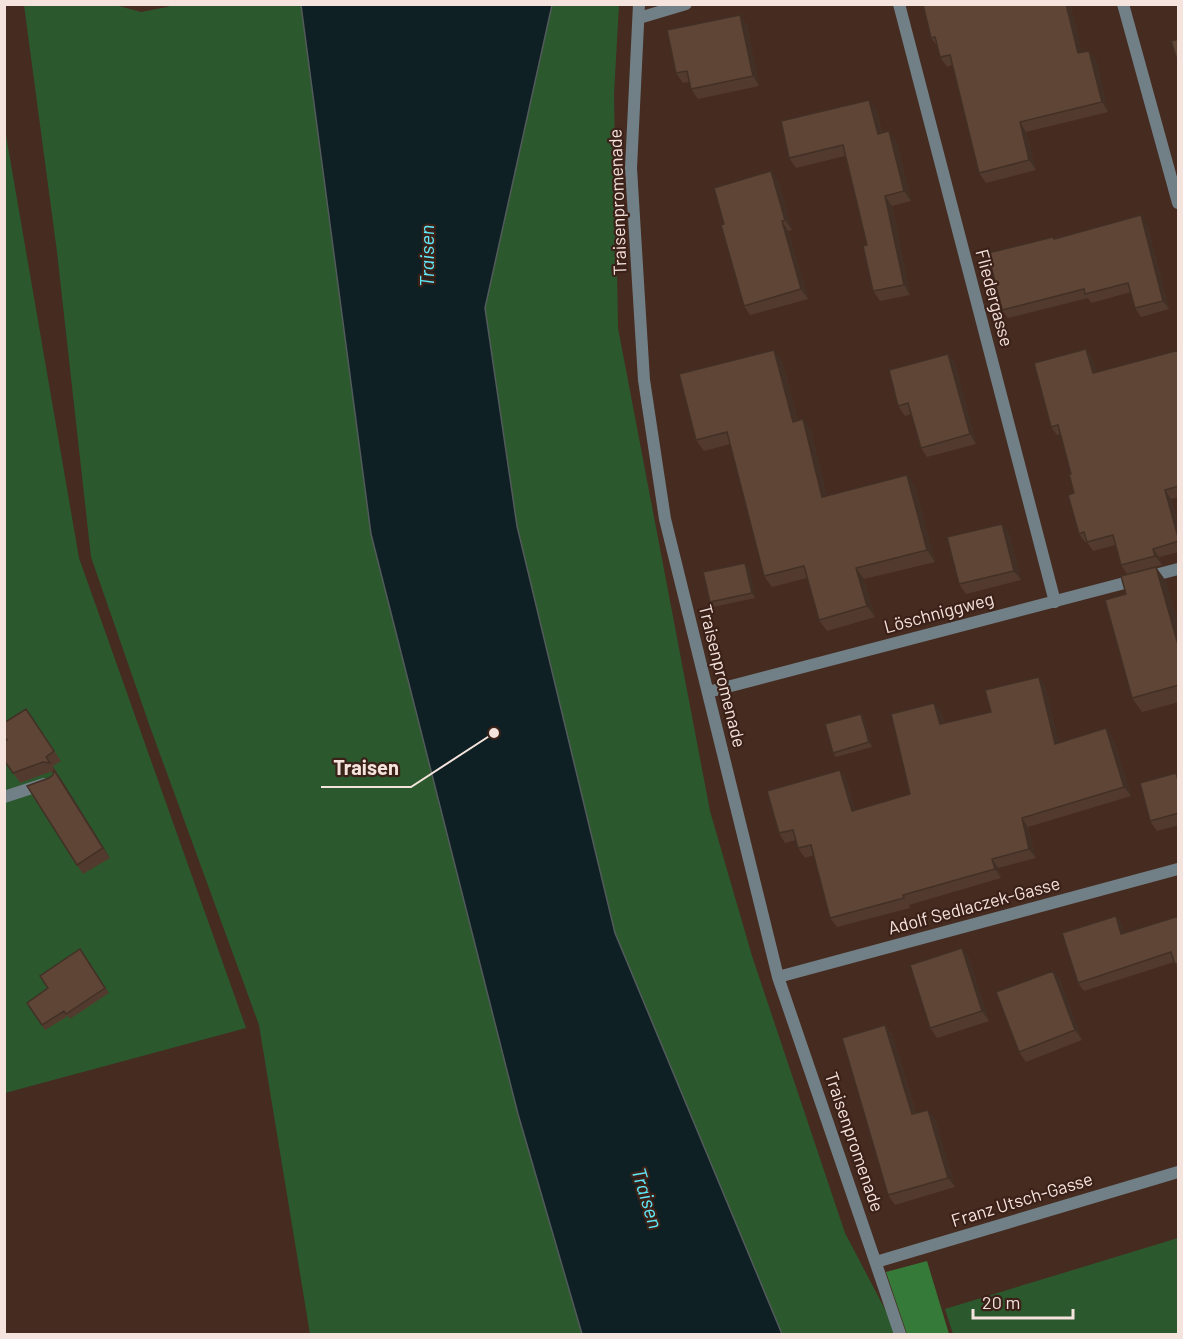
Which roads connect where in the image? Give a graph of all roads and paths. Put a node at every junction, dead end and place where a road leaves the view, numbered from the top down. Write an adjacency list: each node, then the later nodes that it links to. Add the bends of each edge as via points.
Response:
1 (639, 4): 5 (street, Traisenpromenade)
2 (686, 4): 5 (street)
3 (899, 4): 8 (street, Fliedergasse)
4 (1123, 4): 6 (street)
5 (639, 18): 9 (street, Traisenpromenade, via 631,168 644,380 665,519)
6 (1179, 203)
7 (1179, 568): 8 (street, Löschniggweg)
8 (1055, 602): 9 (street, Löschniggweg)
9 (708, 692): 13 (street, Traisenpromenade)
10 (53, 780): 11 (street)
11 (4, 797)
12 (1179, 869): 13 (street, Adolf Sedlaczek-Gasse)
13 (778, 977): 15 (street, Traisenpromenade)
14 (1179, 1172): 15 (street, Franz Utsch-Gasse)
15 (876, 1262): 16 (street, Traisenpromenade)
16 (900, 1335)

